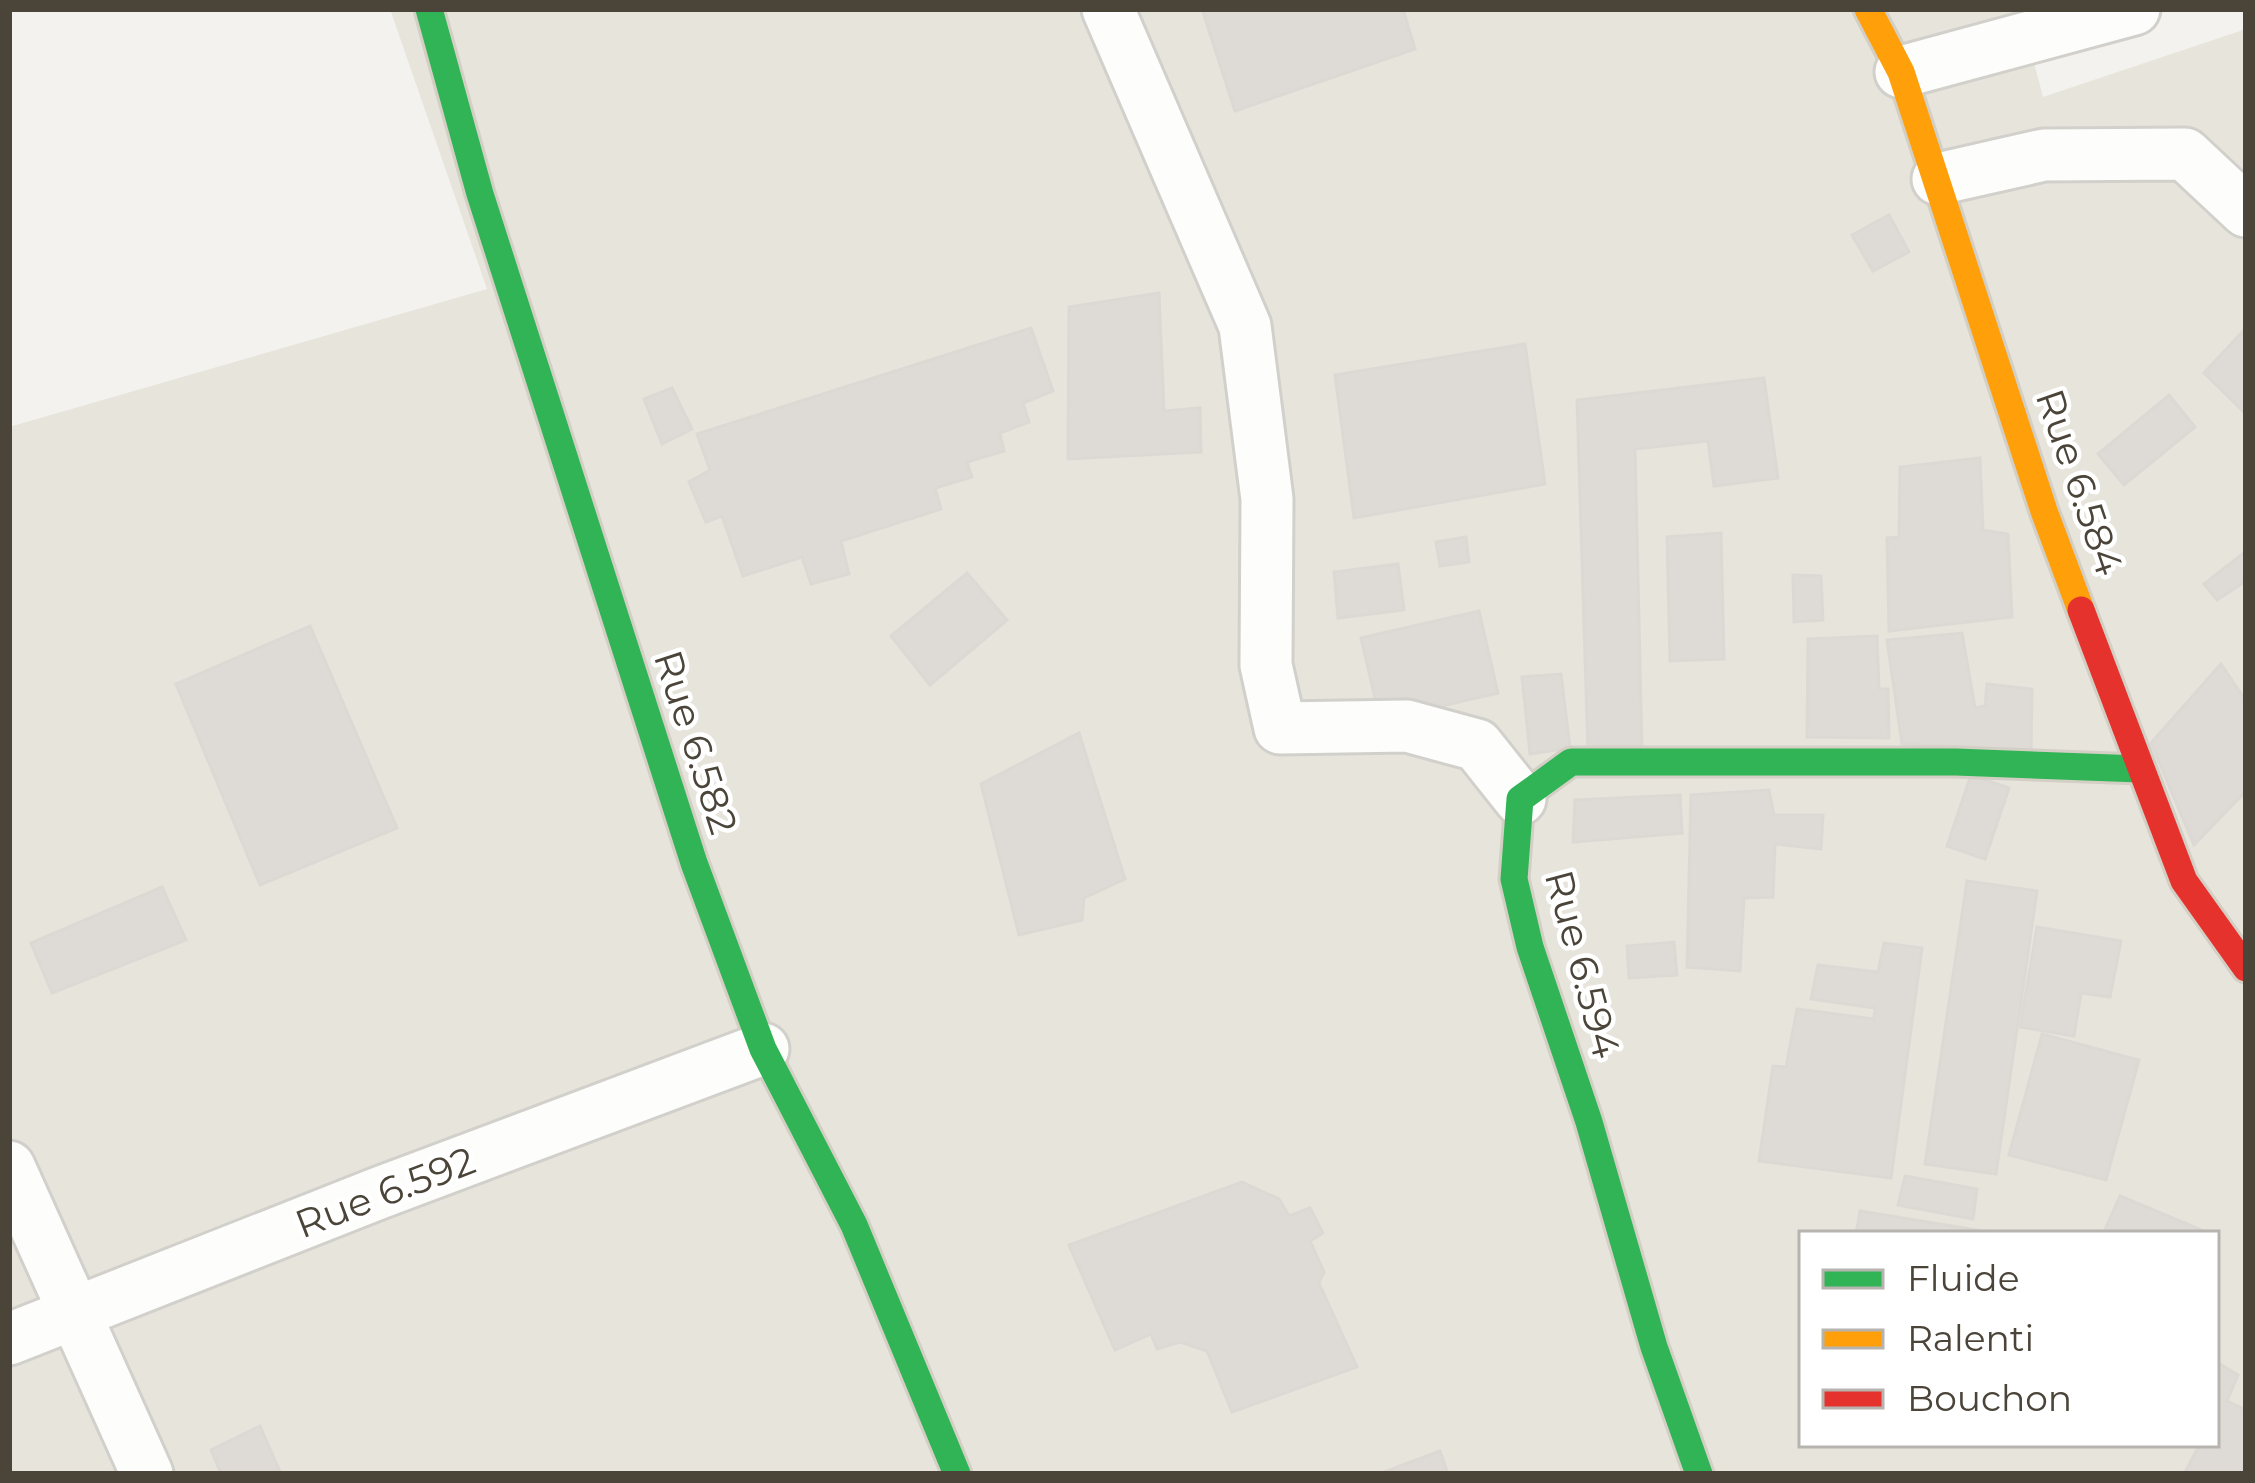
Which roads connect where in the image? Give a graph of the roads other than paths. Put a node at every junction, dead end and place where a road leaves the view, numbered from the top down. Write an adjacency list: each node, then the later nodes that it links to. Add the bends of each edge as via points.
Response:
1 (429, 9): 11 (street, Rue 6.582, via 686,840)
2 (1108, 9): 9 (street, via 1245,326 1268,499 1266,665 1280,728 1407,726 1477,745)
3 (1868, 9): 5 (street, Rue 6.584)
4 (2134, 9): 5 (street)
5 (1901, 72): 6 (street, Rue 6.584)
6 (1938, 179): 7 (street, via 2044,155 2185,154); 8 (street, Rue 6.584, via 2044,511)
7 (2246, 211)
8 (2140, 769): 9 (street, via 1571,762); 10 (street, Rue 6.584, via 2184,881)
9 (1520, 800): 17 (street, Rue 6.594, via 1514,879 1530,947)
10 (2246, 968)
11 (763, 1048): 13 (street, Rue 6.592); 16 (street, Rue 6.582, via 854,1225)
12 (9, 1167): 13 (street)
13 (74, 1316): 14 (street, Rue 6.592); 15 (street)
14 (9, 1340)
15 (147, 1474)
16 (957, 1474)
17 (1699, 1474)

